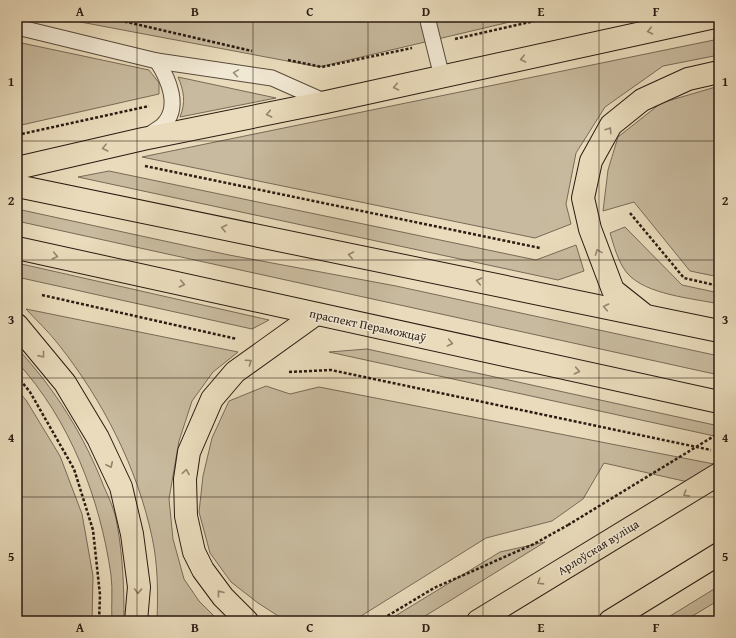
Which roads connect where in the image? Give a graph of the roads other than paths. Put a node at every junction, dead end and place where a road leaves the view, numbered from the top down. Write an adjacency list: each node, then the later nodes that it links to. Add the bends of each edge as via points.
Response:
1 (427, 17): 6 (lane)
2 (716, 17): 6 (main road, one-way to 6)
3 (17, 27): 4 (lane)
4 (157, 61): 7 (lane, one-way to 4, via 272,78); 8 (lane, via 168,78 172,100 163,126)
5 (719, 72): 13 (main road, one-way to 5, via 613,290 590,229 583,198 591,161 610,126 642,100 688,79)
6 (442, 77): 7 (main road, one-way to 7)
7 (326, 102): 8 (main road, one-way to 8)
8 (143, 139): 9 (main road, one-way to 9)
9 (17, 168)
10 (17, 186): 13 (main road, one-way to 10)
11 (17, 248): 12 (main road, праспект Пераможцаў, one-way to 12)
12 (316, 314): 16 (main road, праспект Пераможцаў, one-way to 16); 22 (main road, one-way to 12, via 223,597 203,570 194,552 186,516 185,479 189,452 212,399 235,372)
13 (644, 315): 15 (main road)
14 (17, 325): 21 (main road, one-way to 21, via 65,383 98,438 121,487 132,534 139,587)
15 (719, 331)
16 (719, 402)
17 (719, 474): 20 (main road, Арлоўская вуліца, one-way to 20)
18 (719, 554): 19 (main road)
19 (628, 614): 23 (main road)
20 (479, 619)
21 (136, 621)
22 (247, 621)
23 (610, 621)

